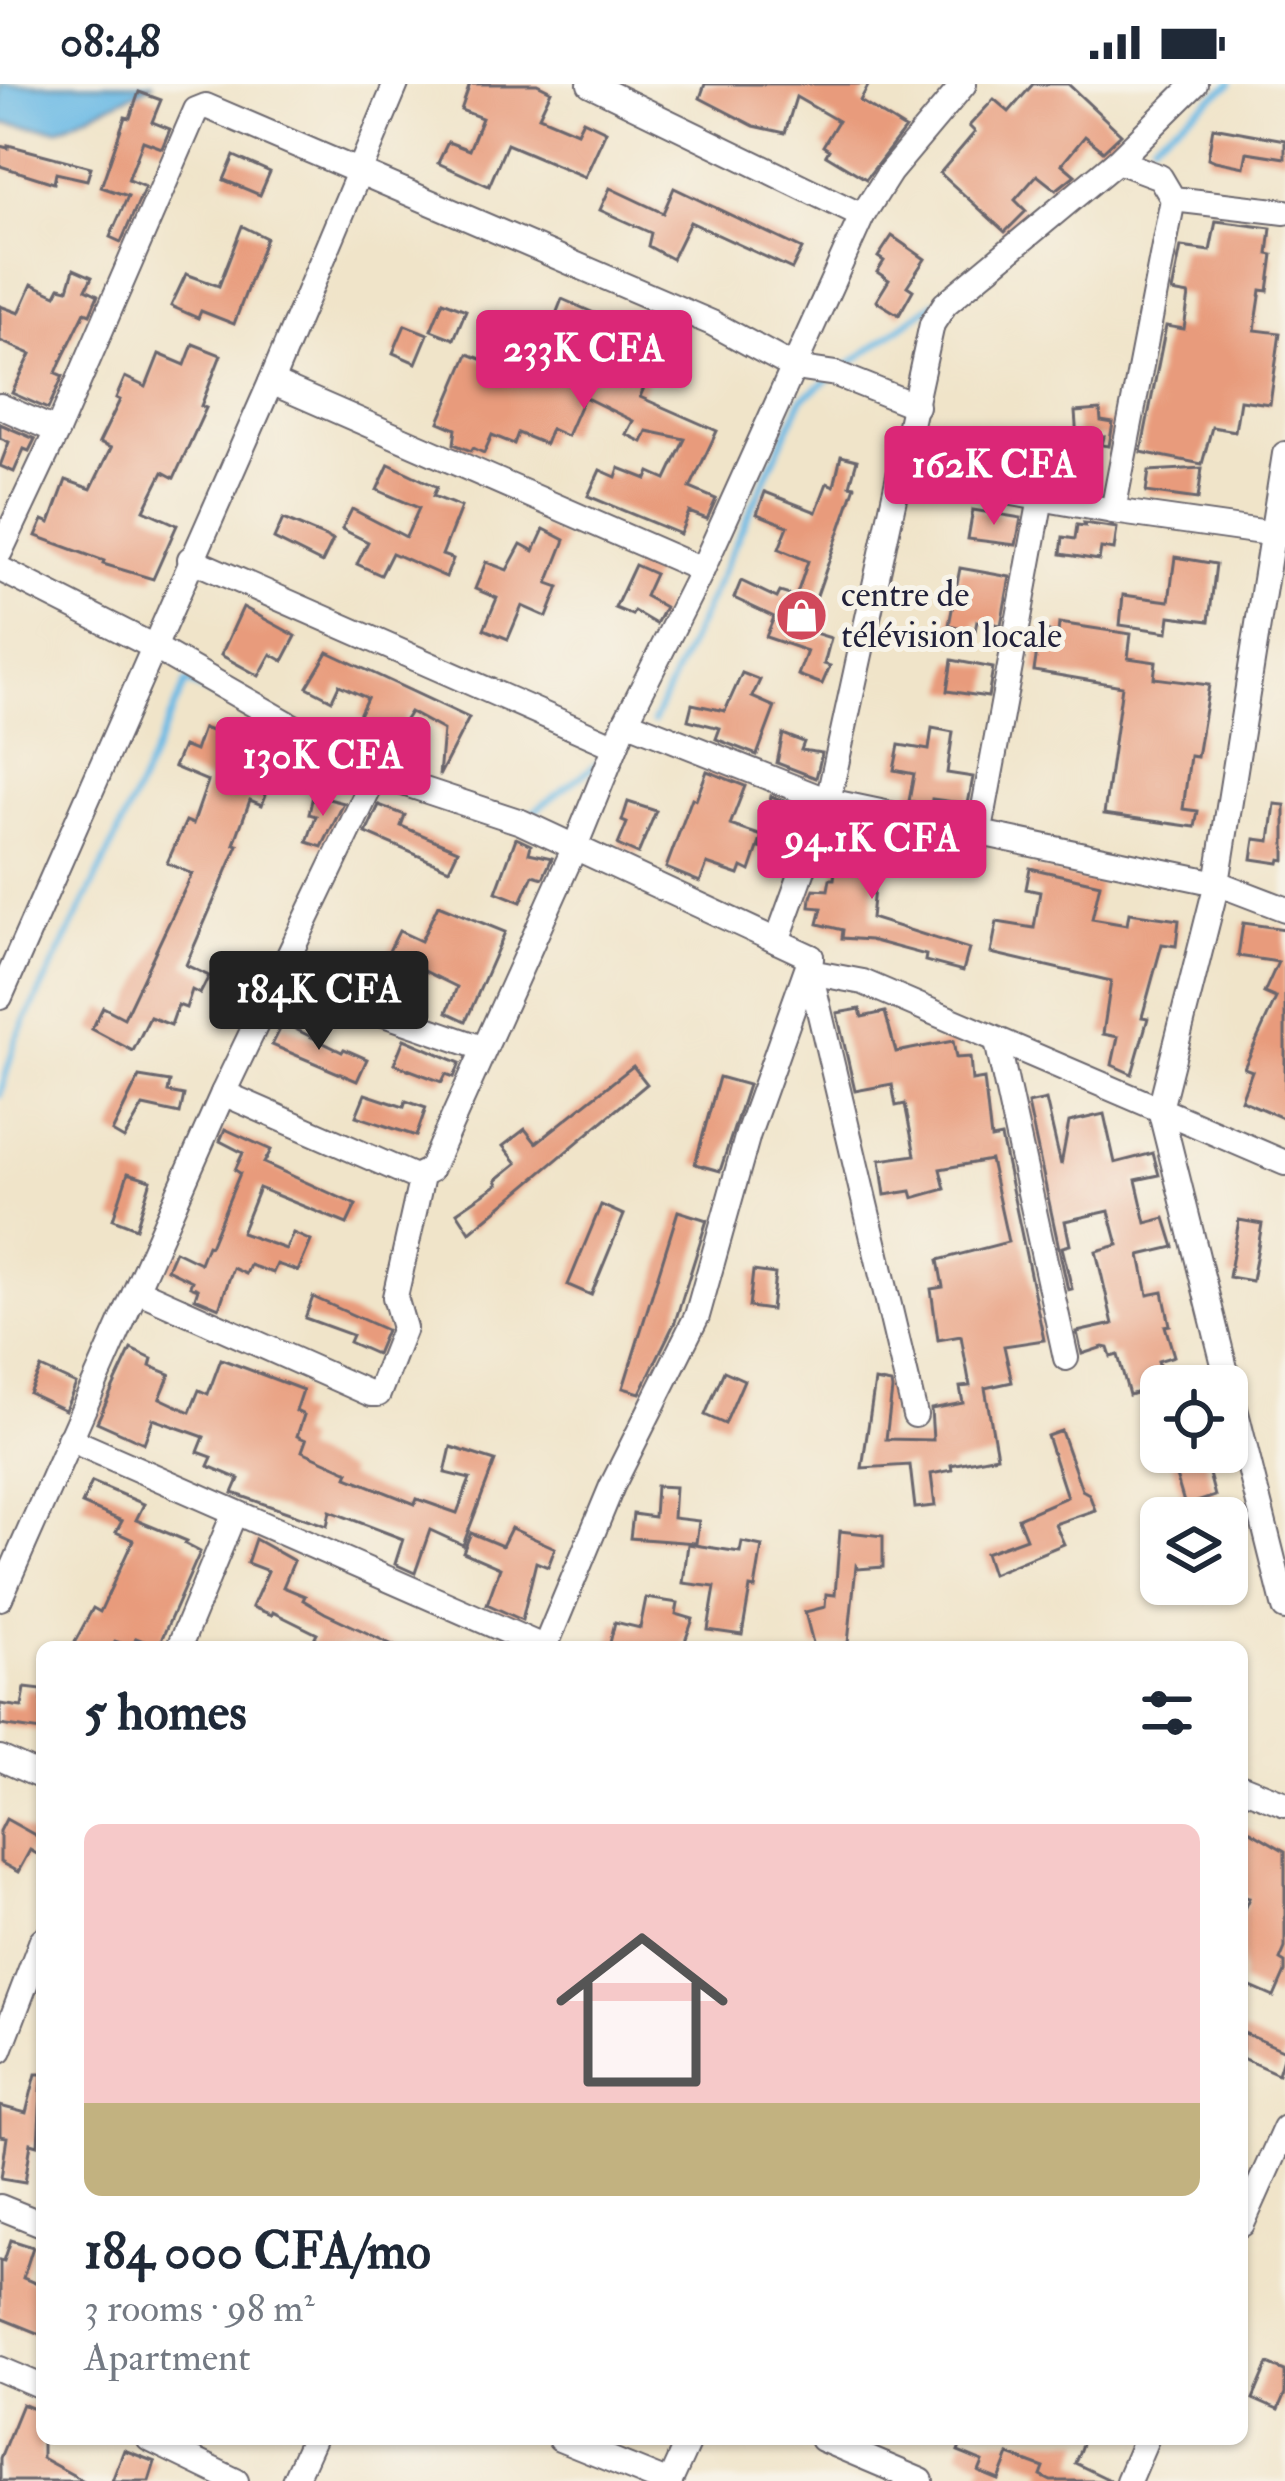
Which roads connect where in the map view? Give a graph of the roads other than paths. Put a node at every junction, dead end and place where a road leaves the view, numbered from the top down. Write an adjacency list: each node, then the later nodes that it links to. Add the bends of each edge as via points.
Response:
1 (397, 84): 6 (street)
2 (590, 84): 9 (street)
3 (964, 84): 9 (street)
4 (1195, 84): 5 (street)
5 (1117, 161): 7 (street, via 1160,177); 13 (street, via 944,304 932,324)
6 (359, 170): 10 (street, via 712,323); 11 (street); 14 (street, via 217,109 196,110)
7 (1173, 199): 8 (street); 18 (street)
8 (1285, 212)
9 (862, 216): 10 (street)
10 (795, 368): 13 (street, via 836,374); 23 (street)
11 (271, 382): 21 (street); 23 (street)
12 (0, 406): 14 (street)
13 (916, 406): 16 (street)
14 (57, 431): 20 (street)
15 (1285, 454): 19 (street)
16 (902, 473): 17 (street); 28 (street)
17 (1041, 498): 18 (street); 29 (street)
18 (1113, 511): 19 (street)
19 (1278, 534): 31 (street)
20 (0, 552)
21 (190, 559): 24 (street); 26 (street)
22 (0, 569): 24 (street)
23 (702, 570): 25 (street)
24 (152, 646): 27 (street); 36 (street)
25 (626, 722): 26 (street); 28 (street)
26 (615, 746): 30 (street)
27 (376, 773): 30 (street, via 521,822); 35 (street)
28 (828, 801): 29 (street); 33 (street)
29 (979, 835): 31 (street)
30 (574, 849): 33 (street); 38 (street)
31 (1217, 883): 32 (street); 40 (street)
32 (1285, 909)
33 (777, 941): 34 (street)
34 (811, 964): 37 (street); 45 (street); 53 (street, via 748,1134 697,1316)
35 (280, 978): 38 (street); 39 (street)
36 (1, 993)
37 (997, 1041): 40 (street); 44 (street)
38 (482, 1048): 42 (street)
39 (223, 1093): 42 (street); 43 (street)
40 (1160, 1109): 41 (street); 48 (street)
41 (1285, 1163)
42 (422, 1176): 43 (street, via 395,1294 404,1328 378,1394)
43 (136, 1290): 46 (street)
44 (1066, 1358)
45 (915, 1415)
46 (69, 1438): 47 (street); 49 (street)
47 (235, 1514): 51 (street); 52 (street)
48 (1280, 1564): 50 (street)
49 (0, 1598)
50 (1285, 1608)
51 (182, 1641)
52 (530, 1641)
53 (547, 1641)
54 (0, 1758): 55 (street)
55 (36, 1774)
56 (1248, 1789): 57 (street)
57 (1285, 1804)
58 (36, 1962): 59 (street)
59 (0, 2050)
60 (1285, 2128): 62 (street)
61 (0, 2206): 63 (street)
62 (1248, 2211)
63 (36, 2221)
64 (0, 2369): 65 (street)
65 (36, 2384)
66 (161, 2445): 72 (street)
67 (310, 2445): 73 (street)
68 (575, 2445): 74 (street)
69 (686, 2445): 74 (street)
70 (836, 2445): 75 (street)
71 (1143, 2445): 76 (street)
72 (236, 2481)
73 (294, 2481)
74 (667, 2481)
75 (921, 2481)
76 (1128, 2481)

